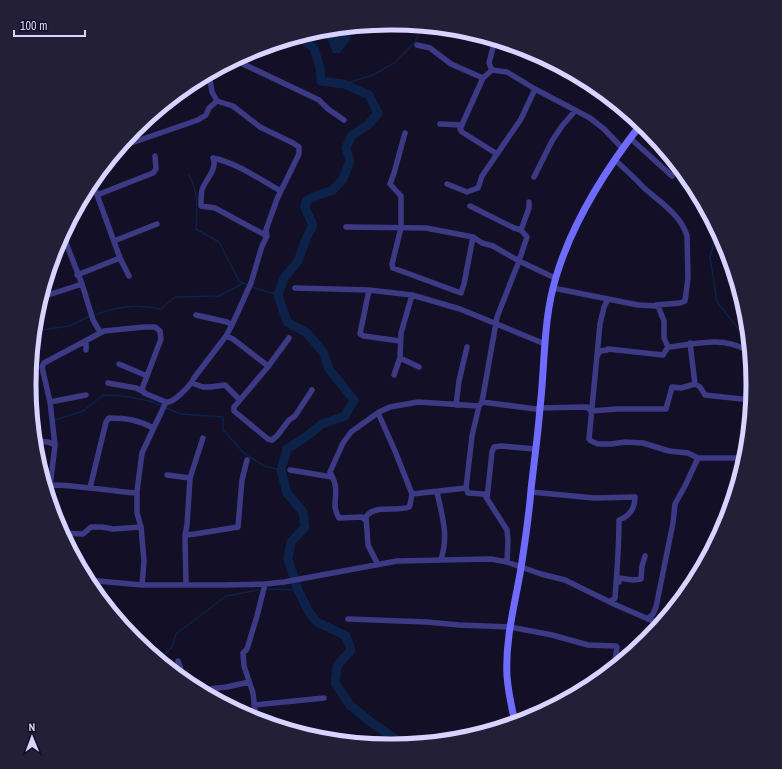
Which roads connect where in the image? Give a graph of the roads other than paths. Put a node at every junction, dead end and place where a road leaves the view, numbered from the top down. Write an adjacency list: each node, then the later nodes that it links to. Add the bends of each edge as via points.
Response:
1 (417, 45): 5 (street, via 430,48 452,64)
2 (494, 45): 4 (street, via 489,63)
3 (242, 63): 10 (street, via 319,100)
4 (492, 70): 5 (street); 7 (street, via 507,72)
5 (484, 78): 12 (street)
6 (210, 80): 8 (street)
7 (535, 89): 9 (street); 18 (street, via 521,119)
8 (217, 101): 16 (street, via 206,115 198,120); 25 (street, via 233,106 260,127 299,147 299,154)
9 (575, 111): 17 (street, via 604,129); 22 (street, via 552,141)
10 (344, 120)
11 (440, 124): 12 (street)
12 (462, 125): 18 (street, via 462,132)
13 (637, 129): 15 (street)
14 (405, 133): 31 (street, via 390,184 401,196)
15 (630, 138): 17 (street); 21 (street)
16 (132, 142)
17 (623, 149): 20 (street)
18 (497, 154): 23 (street, via 482,176 478,188 467,192)
19 (155, 156): 26 (street, via 156,169 153,173)
20 (615, 160): 41 (street, via 587,204); 50 (street, via 686,229 688,278 685,301)
21 (672, 176)
22 (534, 177)
23 (447, 184)
24 (95, 190): 26 (street)
25 (281, 191): 33 (street, via 266,230); 33 (street, via 221,159 213,158 210,177 202,190 201,206 215,208)
26 (97, 195): 35 (street)
27 (529, 202): 32 (street)
28 (470, 206): 32 (street)
29 (157, 224): 35 (street)
30 (346, 227): 31 (street)
31 (401, 228): 34 (street, via 426,228); 34 (street, via 393,268 461,293)
32 (521, 230): 38 (street, via 527,237)
33 (268, 236): 54 (street)
34 (473, 237): 38 (street)
35 (114, 241): 37 (street)
36 (66, 243): 39 (street)
37 (120, 258): 39 (street); 40 (street)
38 (519, 261): 41 (street); 53 (street)
39 (77, 275): 42 (street)
40 (128, 276)
41 (555, 278): 44 (street)
42 (82, 284): 46 (street); 55 (street, via 92,317)
43 (295, 288): 45 (street)
44 (553, 288): 48 (street); 61 (street)
45 (368, 290): 47 (street); 59 (street, via 360,334)
46 (48, 295)
47 (412, 295): 53 (street, via 460,309); 59 (street)
48 (602, 297): 49 (street); 51 (street)
49 (608, 299): 50 (street); 51 (street)
50 (650, 306): 64 (street, via 658,306 664,321 664,338)
51 (604, 307): 63 (street)
52 (196, 315): 54 (street)
53 (496, 324): 61 (street); 84 (street)
54 (232, 325): 56 (street)
55 (100, 332): 58 (street); 74 (street, via 144,326 155,327 160,331 162,339)
56 (226, 336): 71 (street); 76 (street)
57 (289, 338): 71 (street)
58 (86, 341): 67 (street); 83 (street, via 44,363 42,367)
59 (400, 341): 69 (street)
60 (690, 343): 64 (street); 66 (street, via 726,343); 77 (street)
61 (545, 344): 87 (street)
62 (467, 347): 86 (street)
63 (598, 347): 65 (street); 68 (street)
64 (668, 347): 65 (street, via 663,355)
65 (608, 349): 68 (street, via 600,351)
66 (744, 349)
67 (86, 350)
68 (597, 356): 88 (street)
69 (400, 358): 72 (street); 73 (street)
70 (119, 364): 74 (street)
71 (268, 366): 82 (street)
72 (419, 367)
73 (394, 375)
74 (148, 376): 79 (street, via 142,389)
75 (108, 383): 79 (street, via 136,388)
76 (192, 383): 82 (street, via 203,387 225,385); 85 (street, via 172,402)
77 (695, 384): 81 (street, via 705,395); 88 (street, via 681,388 672,387 666,409)
78 (312, 390): 82 (street, via 295,416 272,440 234,411)
79 (144, 393): 85 (street)
80 (86, 395): 83 (street)
81 (745, 399)
82 (240, 400)
83 (50, 402): 93 (street)
84 (480, 404): 86 (street); 87 (street); 105 (street, via 472,436)
85 (164, 405): 90 (street)
86 (456, 405): 89 (street, via 418,402 390,407)
87 (540, 408): 88 (street, via 587,407); 94 (street)
88 (591, 410): 95 (street, via 591,441 598,444 643,443 669,451 688,453)
89 (379, 412): 100 (street, via 351,432 343,443 330,472); 109 (street)
90 (153, 428): 104 (street, via 126,418 109,418); 108 (street, via 142,454)
91 (203, 438): 101 (street)
92 (41, 441): 93 (street)
93 (55, 445): 102 (street)
94 (535, 449): 107 (street); 110 (street, via 494,447)
95 (698, 458): 96 (street); 127 (street, via 675,504 656,607 654,614)
96 (738, 458)
97 (247, 460): 114 (street, via 242,480 238,527)
98 (290, 470): 100 (street)
99 (167, 475): 101 (street)
100 (332, 477): 111 (street, via 335,483 335,508 339,518 362,517)
101 (190, 478): 114 (street)
102 (50, 479)
103 (51, 485): 104 (street)
104 (90, 488): 108 (street)
105 (466, 488): 106 (street); 110 (street, via 468,493 484,494)
106 (437, 492): 109 (street); 116 (street, via 446,530)
107 (531, 492): 119 (street); 124 (street, via 594,498 635,498 630,514 619,520)
108 (137, 493): 112 (street, via 137,513)
109 (412, 494): 111 (street, via 409,507 368,513)
110 (487, 498): 117 (street, via 507,530)
111 (366, 522): 118 (street, via 368,545)
112 (141, 527): 113 (street, via 95,527 83,534); 121 (street, via 144,561)
113 (69, 533)
114 (186, 535): 123 (street)
115 (645, 556): 124 (street, via 641,579 619,578 618,592)
116 (441, 559): 117 (street, via 490,558); 118 (street, via 396,561)
117 (507, 562): 119 (street)
118 (378, 565): 122 (street)
119 (521, 568): 125 (street, via 565,580); 129 (street)
120 (96, 581): 121 (street)
121 (142, 584): 123 (street)
122 (265, 584): 123 (street); 133 (street, via 247,649 243,653)
123 (186, 585)
124 (616, 590): 125 (street, via 615,598)
125 (610, 602): 127 (street)
126 (348, 619): 129 (street)
127 (648, 619): 128 (street)
128 (655, 622)
129 (510, 627): 130 (street, via 588,645 616,646); 138 (street, via 507,677)
130 (615, 659)
131 (178, 661): 132 (street)
132 (181, 670)
133 (249, 682): 134 (street); 136 (street)
134 (209, 689)
135 (324, 698): 136 (street)
136 (254, 705): 137 (street)
137 (255, 712)
138 (514, 717)

